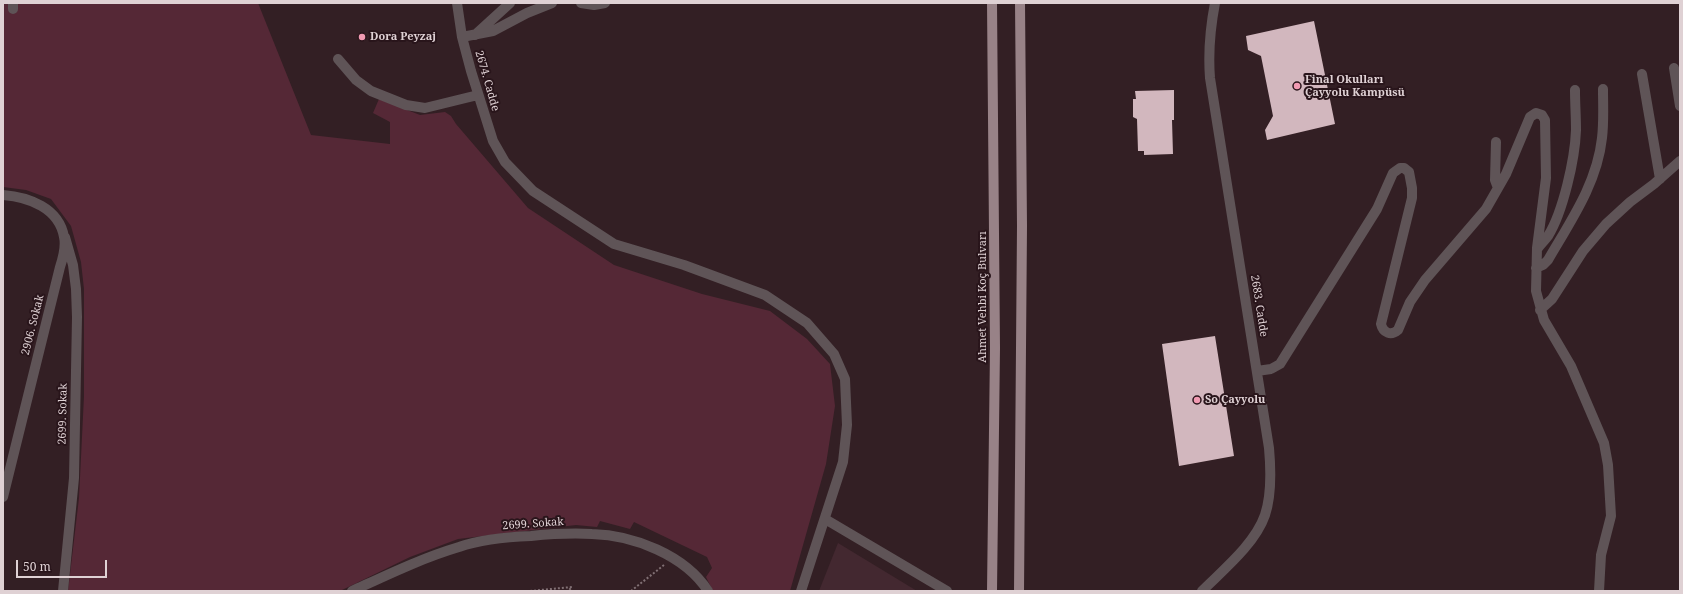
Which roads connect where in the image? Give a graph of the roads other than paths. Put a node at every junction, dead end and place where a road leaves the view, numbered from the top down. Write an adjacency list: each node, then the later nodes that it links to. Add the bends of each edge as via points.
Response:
1 (458, 3): 10 (street, 2674. Cadde)
2 (510, 3): 9 (street)
3 (552, 3): 9 (street, via 493,31)
4 (582, 3): 5 (street)
5 (605, 3)
6 (992, 3): 36 (main road, Ahmet Vehbi Koç Bulvarı, via 995,340)
7 (1020, 3): 37 (main road, via 1022,226)
8 (1215, 3): 27 (street, 2683. Cadde, via 1209,33 1210,78)
9 (475, 35): 10 (street)
10 (462, 37): 16 (street, 2674. Cadde)
11 (338, 59): 16 (street, via 356,80 371,91 406,105 425,108)
12 (1674, 68): 17 (street)
13 (1642, 74): 20 (street)
14 (1603, 89): 25 (street, via 1602,138 1594,175 1581,204 1548,260)
15 (1575, 90): 24 (street, via 1576,131 1563,199 1547,236)
16 (478, 95): 29 (street, 2674. Cadde, via 493,141 505,162 533,191 614,244 684,265 765,295 807,322 834,354 845,379 847,425 843,462)
17 (1680, 106)
18 (1496, 142): 21 (street, via 1495,180)
19 (1680, 160): 20 (street)
20 (1660, 179): 26 (street, via 1606,224 1583,251 1552,299)
21 (1498, 188): 24 (street, via 1530,117 1536,113 1542,115 1545,120 1546,178); 27 (street, via 1486,209 1424,280 1410,302 1398,330 1390,334 1383,330 1381,320 1412,198 1409,172 1404,168 1395,171 1377,209 1280,364 1271,369)
22 (3, 195): 23 (street, via 26,198 46,209 58,221)
23 (65, 238): 28 (street, 2906. Sokak, via 58,279); 31 (street, 2699. Sokak, via 73,265 77,317 74,478)
24 (1538, 248): 25 (street)
25 (1536, 268): 26 (street, via 1536,291)
26 (1540, 310): 39 (street, via 1571,366 1604,442 1611,516 1601,555)
27 (1257, 371): 38 (street, 2683. Cadde, via 1271,466 1271,484 1265,515 1253,537)
28 (3, 497)
29 (824, 519): 34 (street, 2674. Cadde); 35 (street)
30 (365, 588): 32 (street, 2699. Sokak); 33 (street, 2699. Sokak, via 417,562 459,546 512,537 593,534 656,549 673,558 700,579)
31 (62, 591)
32 (352, 591)
33 (708, 591)
34 (801, 591)
35 (947, 591)
36 (992, 591)
37 (1019, 591)
38 (1202, 591)
39 (1599, 591)

